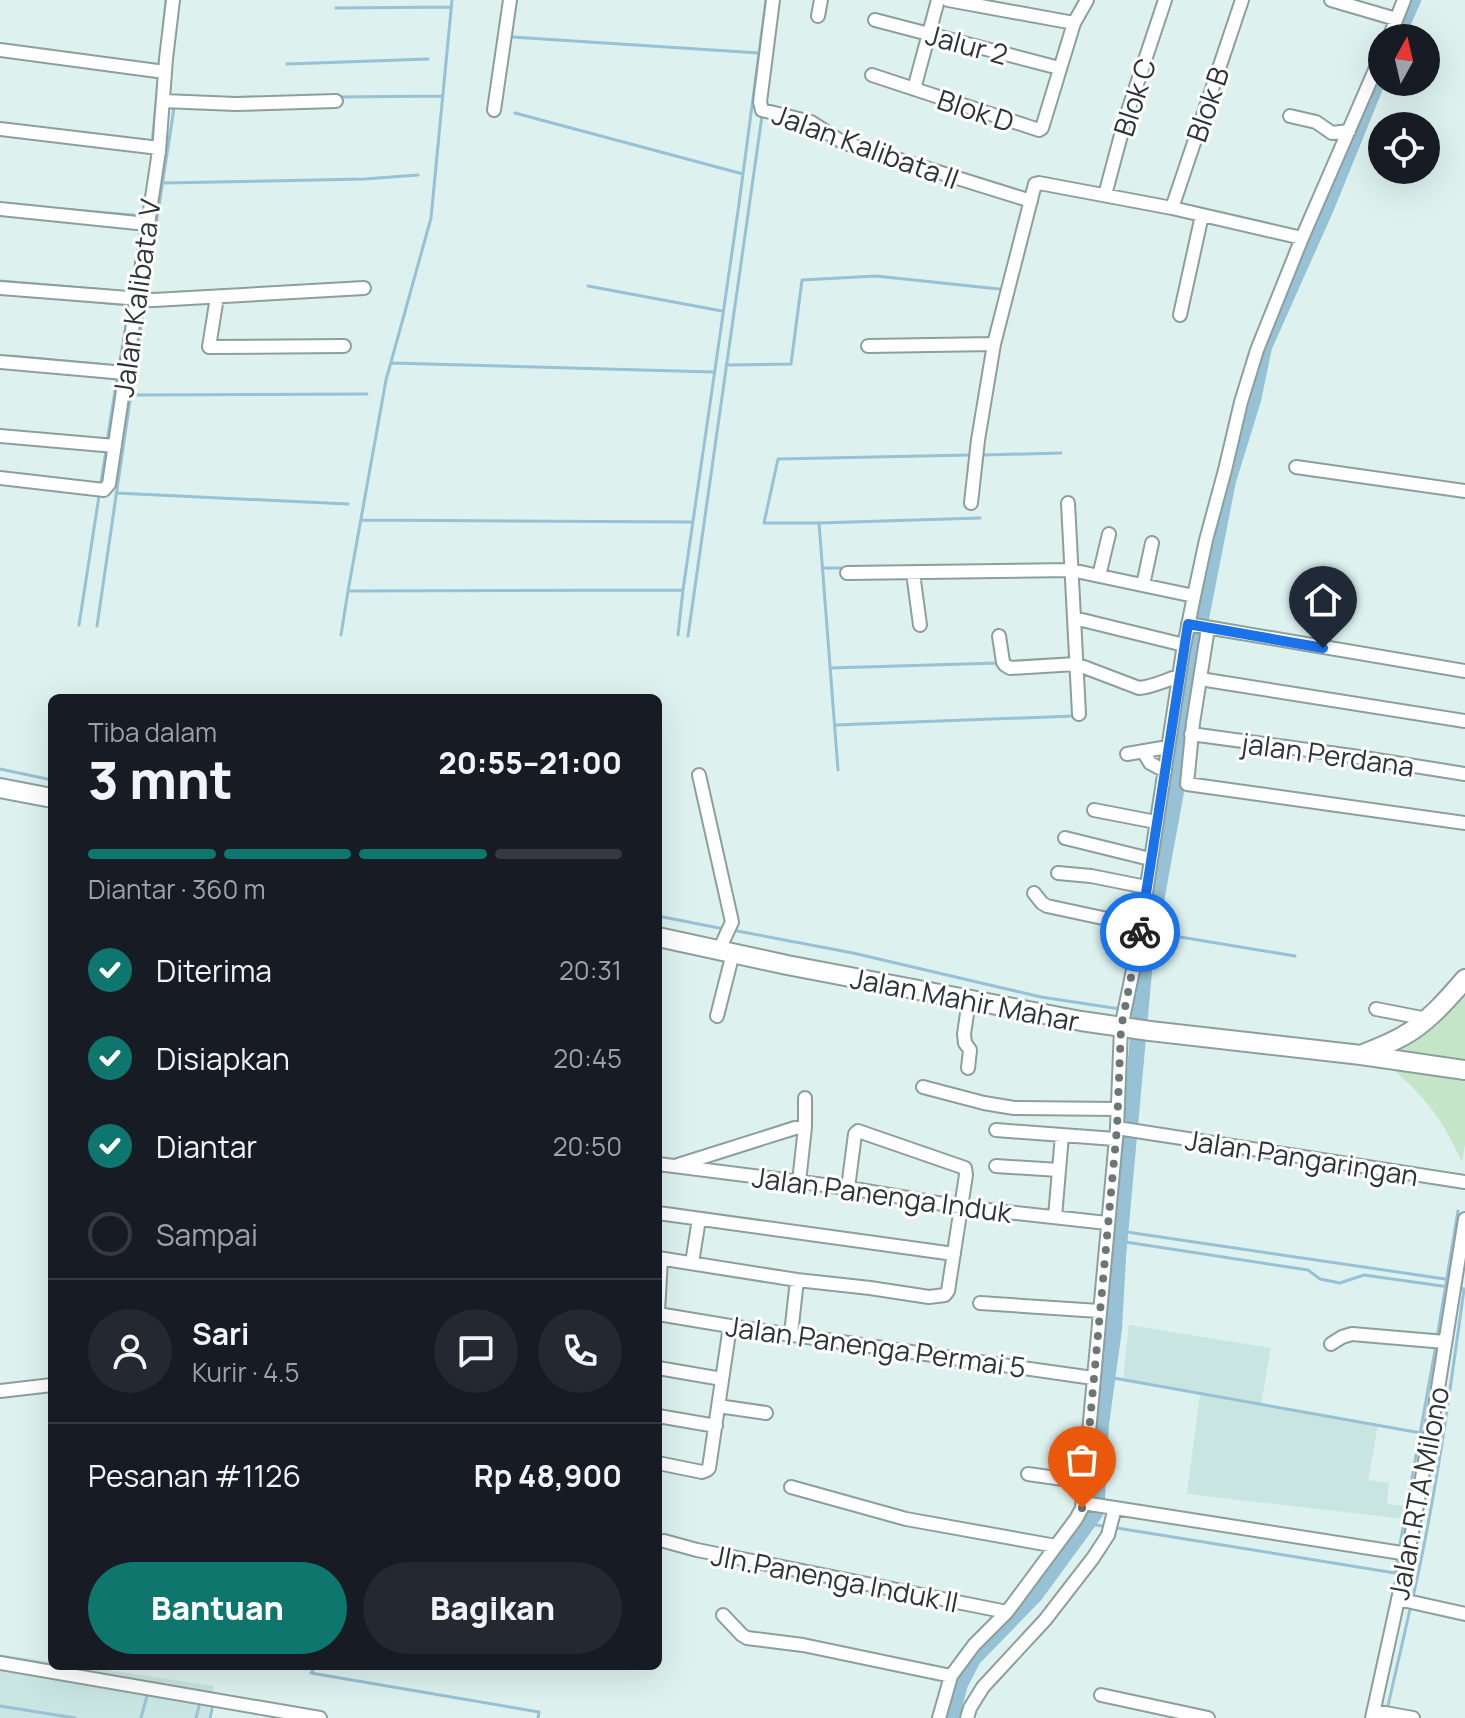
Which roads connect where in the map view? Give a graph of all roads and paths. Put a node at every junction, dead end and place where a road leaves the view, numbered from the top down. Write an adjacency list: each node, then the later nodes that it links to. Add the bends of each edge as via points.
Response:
1 (173, 0): 23 (street, Jalan Kalibata V)
2 (510, 0): 29 (street)
3 (773, 0): 35 (street, Jalan Kalibata II, via 762,110 807,121 842,142)
4 (821, 0): 15 (street)
5 (938, 0): 20 (street)
6 (948, 0): 13 (street)
7 (1033, 0): 14 (street)
8 (1087, 0): 18 (street, Blok D)
9 (1165, 0): 34 (street, Blok C)
10 (1242, 0): 36 (street, Blok B)
11 (1331, 0): 16 (street)
12 (1404, 0): 16 (street)
13 (988, 4): 14 (street)
14 (1031, 15): 18 (street)
15 (818, 16)
16 (1396, 19): 19 (street)
17 (875, 20): 20 (street, Jalur 2)
18 (1074, 23): 22 (street, Blok D)
19 (1394, 24)
20 (929, 33): 22 (street, Jalur 2); 26 (street)
21 (0, 50): 23 (street)
22 (1059, 68): 26 (street, Blok D, via 1039,130)
23 (165, 72): 27 (street, Jalan Kalibata V)
24 (872, 75): 26 (street, Blok D)
25 (1368, 87): 32 (street)
26 (914, 89)
27 (163, 101): 28 (street); 33 (street, Jalan Kalibata V)
28 (336, 101)
29 (494, 110)
30 (1290, 116): 32 (street, via 1316,122 1332,133)
31 (0, 129): 33 (street)
32 (1349, 131): 40 (street)
33 (159, 148): 39 (street, Jalan Kalibata V)
34 (1105, 195): 35 (street, via 1037,183); 36 (street)
35 (1031, 201): 46 (street)
36 (1172, 208): 38 (street)
37 (0, 209): 39 (street)
38 (1202, 215): 40 (street); 45 (street)
39 (147, 224): 44 (street, Jalan Kalibata V)
40 (1302, 238): 65 (street, via 1241,402)
41 (0, 288): 44 (street)
42 (364, 288): 43 (street)
43 (217, 297): 44 (street); 47 (street, via 209,347)
44 (142, 300): 50 (street, Jalan Kalibata V)
45 (1180, 315)
46 (994, 344): 48 (street); 56 (street)
47 (344, 346)
48 (868, 346)
49 (0, 362): 50 (street)
50 (125, 373): 52 (street, Jalan Kalibata V)
51 (0, 436): 52 (street)
52 (115, 446): 54 (street, Jalan Kalibata V, via 104,490)
53 (1296, 467): 55 (street)
54 (0, 478)
55 (1465, 491)
56 (971, 503)
57 (1068, 503): 60 (street)
58 (1109, 534): 63 (street)
59 (1152, 543): 64 (street)
60 (1071, 570): 62 (street); 63 (street); 66 (street)
61 (847, 573): 62 (street)
62 (913, 573): 67 (street)
63 (1099, 576): 64 (street)
64 (1143, 585): 65 (street)
65 (1194, 596): 68 (street)
66 (1074, 618): 70 (street); 71 (street)
67 (920, 625)
68 (1199, 626): 70 (street); 72 (street); 74 (street)
69 (999, 636): 71 (street, via 1007,667)
70 (1184, 645): 73 (street)
71 (1076, 664): 75 (street, via 1139,688); 77 (street)
72 (1465, 671)
73 (1179, 676): 75 (street); 76 (street)
74 (1200, 679): 78 (street); 79 (street)
75 (1149, 686): 76 (street)
76 (1176, 696): 80 (street)
77 (1079, 714)
78 (1465, 721)
79 (1191, 734): 84 (street, jalan Perdana); 90 (street, via 1187,784)
80 (1168, 747): 81 (street); 83 (street)
81 (1143, 751): 82 (street); 83 (street, via 1150,763)
82 (1127, 754)
83 (1165, 771): 89 (street)
84 (1465, 774)
85 (699, 775): 98 (street, via 732,922)
86 (0, 788): 87 (highway)
87 (48, 797)
88 (1094, 810): 89 (street)
89 (1156, 822): 92 (street)
90 (1465, 823)
91 (1065, 838): 92 (street)
92 (1150, 859): 94 (street)
93 (1058, 873): 94 (street)
94 (1146, 887): 96 (street)
95 (1034, 893): 96 (street, via 1047,906)
96 (1140, 926): 104 (street)
97 (662, 941): 98 (highway, Jalan Mahir Mahar)
98 (726, 952): 100 (highway, Jalan Mahir Mahar); 102 (street)
99 (1465, 979): 103 (highway)
100 (969, 1000): 104 (highway, Jalan Mahir Mahar); 106 (street, via 964,1034 970,1050)
101 (1376, 1009): 103 (street)
102 (717, 1016)
103 (1427, 1019): 105 (highway)
104 (1124, 1028): 105 (highway, Jalan Mahir Mahar); 110 (street)
105 (1361, 1055): 107 (highway, Jalan Mahir Mahar)
106 (968, 1068)
107 (1465, 1070)
108 (923, 1087): 110 (street, via 999,1106)
109 (805, 1098): 111 (street)
110 (1118, 1109): 113 (street)
111 (805, 1127): 116 (street); 119 (street)
112 (996, 1130): 114 (street, Jalan Pangaringan)
113 (1118, 1132): 114 (street, Jalan Pangaringan); 120 (street, Jalan Pangaringan); 127 (street)
114 (1062, 1135): 118 (street)
115 (662, 1164): 116 (street, Jalan Panenga Induk)
116 (674, 1166): 119 (street, Jalan Panenga Induk)
117 (996, 1166): 118 (street)
118 (1059, 1170): 124 (street)
119 (799, 1182): 121 (street, Jalan Panenga Induk)
120 (1465, 1182)
121 (848, 1188): 122 (street, Jalan Panenga Induk); 122 (street, via 855,1134 860,1131 963,1166)
122 (961, 1207): 124 (street, Jalan Panenga Induk); 128 (street)
123 (662, 1214): 125 (street)
124 (1055, 1217): 127 (street, Jalan Panenga Induk)
125 (699, 1219): 128 (street); 131 (street)
126 (1465, 1219): 129 (street, Jalan RTA Milono)
127 (1107, 1223): 134 (street)
128 (954, 1254): 132 (street, via 948,1291 935,1297)
129 (1462, 1256): 138 (street, Jalan RTA Milono)
130 (662, 1259): 131 (street)
131 (692, 1263): 132 (street)
132 (797, 1280): 137 (street)
133 (980, 1303): 134 (street)
134 (1099, 1311): 141 (street)
135 (662, 1314): 136 (street, Jalan Panenga Permai 5)
136 (730, 1326): 137 (street, Jalan Panenga Permai 5); 142 (street)
137 (791, 1334): 141 (street, Jalan Panenga Permai 5)
138 (1445, 1342): 139 (street, via 1352,1334); 156 (street, Jalan RTA Milono)
139 (1331, 1344)
140 (662, 1369): 142 (street)
141 (1093, 1378): 151 (street)
142 (722, 1379): 145 (street)
143 (48, 1385): 144 (street)
144 (0, 1391)
145 (718, 1406): 146 (street); 148 (street)
146 (766, 1413)
147 (662, 1417): 148 (street)
148 (716, 1426): 149 (street, via 707,1470)
149 (662, 1464)
150 (1028, 1474): 151 (street)
151 (1084, 1482): 153 (street)
152 (791, 1487): 155 (street, via 906,1519)
153 (1097, 1505): 155 (street, via 1076,1519); 156 (street); 167 (street, via 1108,1535 1045,1620 983,1687)
154 (664, 1541): 158 (street, Jln.Panenga Induk II)
155 (1056, 1546): 158 (street)
156 (1408, 1554): 157 (street, Jalan RTA Milono)
157 (1398, 1599): 159 (street); 164 (street, Jalan RTA Milono)
158 (1007, 1612): 162 (street)
159 (1465, 1614)
160 (723, 1615): 162 (street, via 747,1638)
161 (0, 1663): 165 (street)
162 (951, 1676): 166 (street)
163 (1101, 1695): 168 (street)
164 (1373, 1714): 169 (street)
165 (320, 1718)
166 (939, 1718)
167 (967, 1718)
168 (1208, 1718)
169 (1413, 1718)

